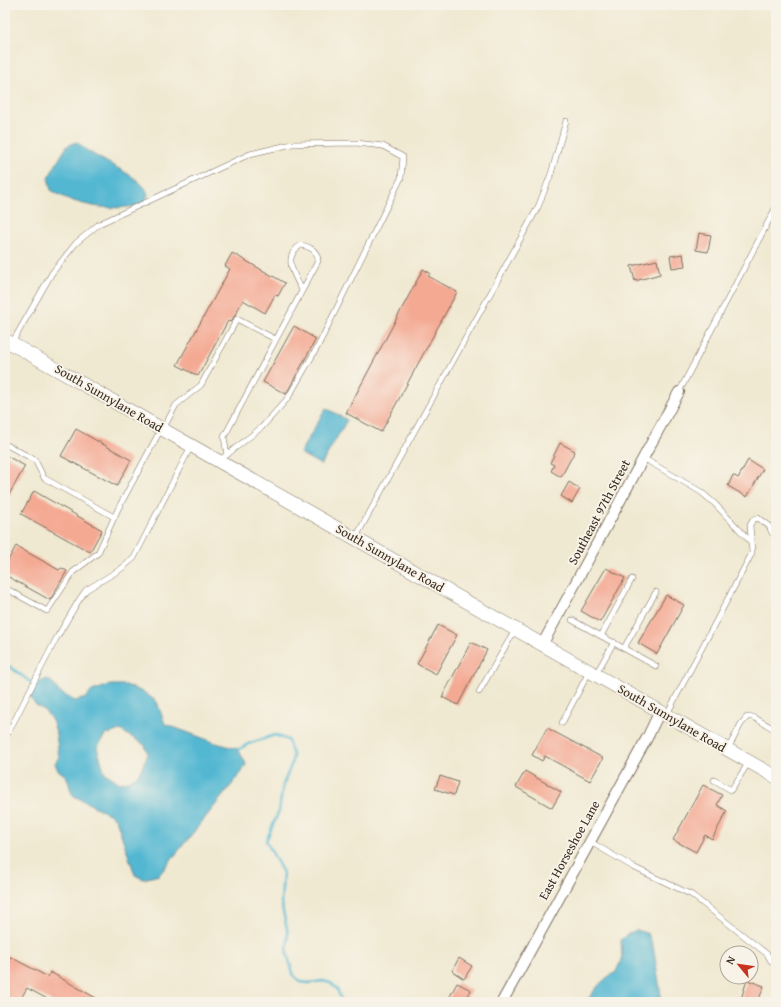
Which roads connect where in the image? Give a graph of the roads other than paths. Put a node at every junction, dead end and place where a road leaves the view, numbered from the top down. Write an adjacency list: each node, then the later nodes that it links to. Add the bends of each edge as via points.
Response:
1 (566, 121): 14 (lane, via 551,174 538,207)
2 (776, 207): 6 (lane)
3 (302, 290): 3 (lane, via 318,261 318,254 301,245 295,248 290,260); 4 (lane)
4 (275, 339): 7 (lane, via 238,319 201,385 176,405); 10 (lane, via 224,437)
5 (8, 342): 7 (street, South Sunnylane Road); 10 (lane, via 52,273 76,243 99,224 250,154 292,144 356,143 383,146 403,157 401,178 318,346 282,404 262,427)
6 (679, 392): 11 (street, Southeast 97th Street)
7 (162, 428): 9 (street, South Sunnylane Road); 12 (lane)
8 (5, 444): 12 (lane, via 35,460 44,478)
9 (192, 445): 10 (street, South Sunnylane Road); 31 (lane, via 134,558 86,590 79,600)
10 (223, 458): 14 (street, South Sunnylane Road)
11 (643, 458): 15 (lane, via 701,492); 23 (street, Southeast 97th Street)
12 (114, 517): 17 (lane, via 98,553 73,572 48,611)
13 (776, 533): 15 (lane, via 772,533 769,526 758,518 750,525)
14 (355, 538): 20 (street, South Sunnylane Road)
15 (751, 542): 28 (lane, via 752,553)
16 (632, 579): 21 (lane)
17 (5, 588)
18 (656, 592): 24 (lane)
19 (572, 620): 21 (lane)
20 (515, 629): 23 (street, South Sunnylane Road); 27 (lane)
21 (601, 636): 22 (lane)
22 (614, 642): 24 (lane); 26 (lane)
23 (542, 645): 26 (street, South Sunnylane Road)
24 (624, 648): 25 (lane)
25 (656, 666)
26 (592, 673): 28 (street, South Sunnylane Road); 29 (lane)
27 (479, 692)
28 (663, 712): 32 (street, South Sunnylane Road); 36 (street, East Horseshoe Lane)
29 (562, 723)
30 (776, 730): 32 (lane, via 753,717 747,717)
31 (5, 739)
32 (728, 750): 33 (street, South Sunnylane Road)
33 (749, 762): 34 (street, South Sunnylane Road); 35 (lane, via 731,790)
34 (776, 777)
35 (714, 780)
36 (590, 841): 37 (lane, via 633,867 692,895 767,954); 38 (street, East Horseshoe Lane)
37 (771, 961)
38 (502, 1002)

